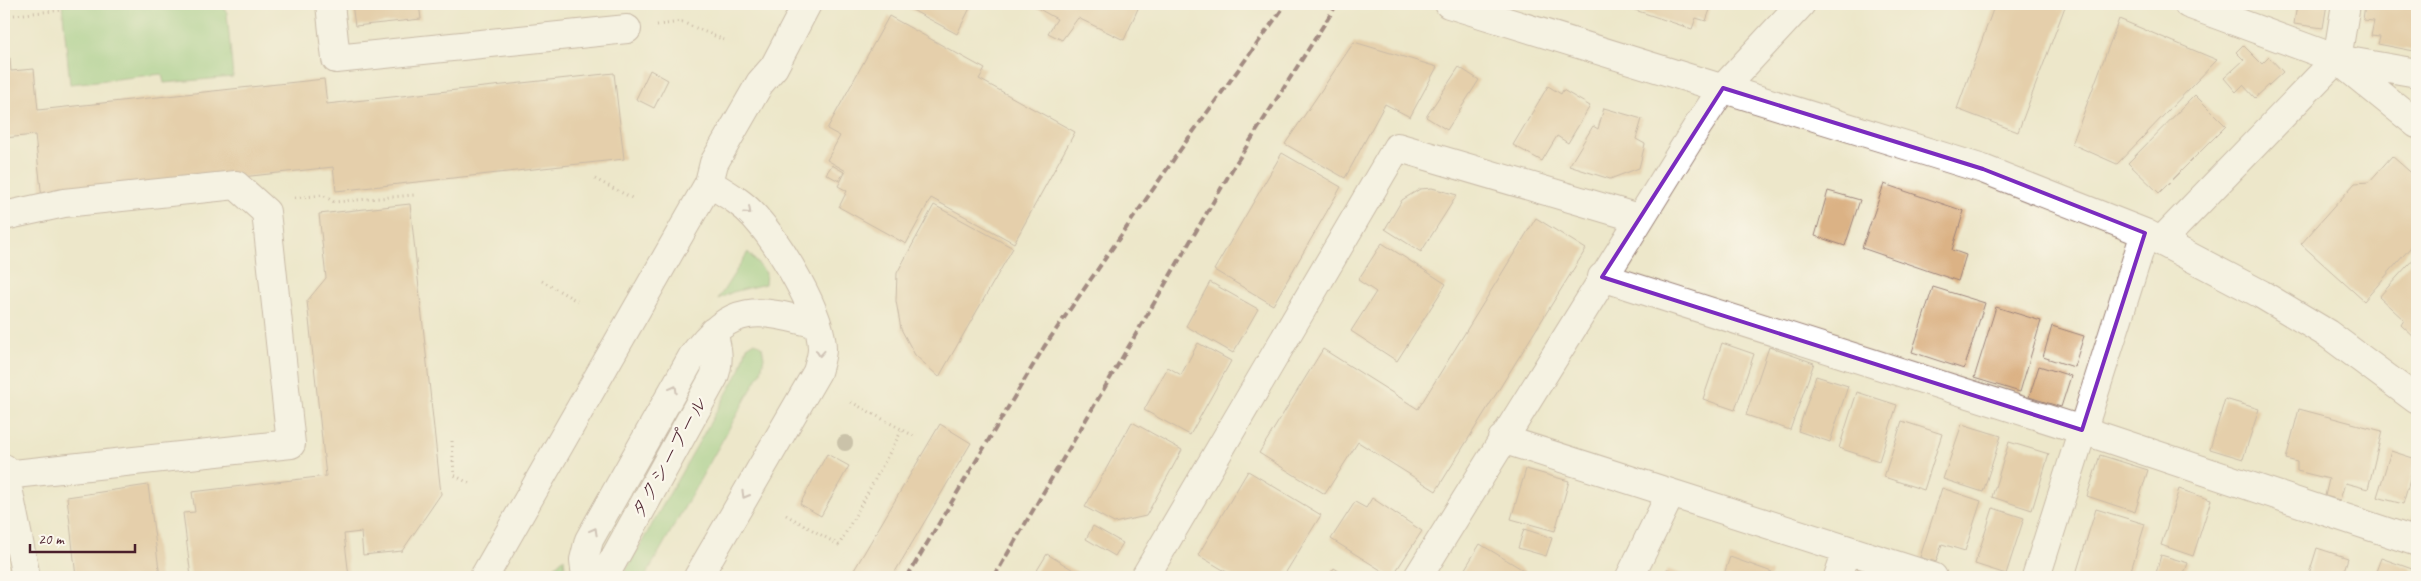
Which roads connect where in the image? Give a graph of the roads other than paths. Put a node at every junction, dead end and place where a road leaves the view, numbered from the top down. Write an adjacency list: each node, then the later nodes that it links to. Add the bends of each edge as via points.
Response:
1 (330, 4): 7 (street, via 336,59)
2 (808, 4): 12 (street, via 774,67 772,86 722,172)
3 (1449, 4): 10 (street)
4 (1801, 4): 10 (street)
5 (2188, 4): 8 (street)
6 (2346, 4): 8 (street)
7 (627, 29)
8 (2337, 59): 9 (street); 11 (street); 15 (street)
9 (2417, 73)
10 (1723, 88): 14 (street); 15 (street, via 1983,168)
11 (2417, 124)
12 (709, 183): 17 (street, one-way to 17, via 736,199 755,216 783,255 810,304); 28 (street)
13 (4, 216): 22 (street, via 64,203 236,185 266,212 291,444)
14 (1638, 218): 16 (street); 26 (street, via 1397,147)
15 (2153, 236): 19 (street, via 2328,334); 20 (street)
16 (1602, 277): 20 (street); 21 (street)
17 (817, 324): 18 (street, via 773,312 754,312 731,320); 31 (street, one-way to 31, via 822,349 817,372)
18 (713, 332): 29 (street, one-way to 18, via 584,560 589,540 692,357); 30 (street, タクシープール, via 718,350 714,377)
19 (2417, 400)
20 (2082, 430): 24 (street); 36 (street)
21 (1502, 439): 23 (street); 32 (street)
22 (4, 471): 27 (street)
23 (1671, 493): 25 (street); 33 (street)
24 (2417, 542)
25 (1847, 550): 34 (street); 35 (street)
26 (1148, 576)
27 (26, 577)
28 (484, 577)
29 (586, 577)
30 (604, 577)
31 (698, 577)
32 (1418, 577)
33 (1630, 577)
34 (1838, 577)
35 (1932, 577)
36 (2036, 577)

